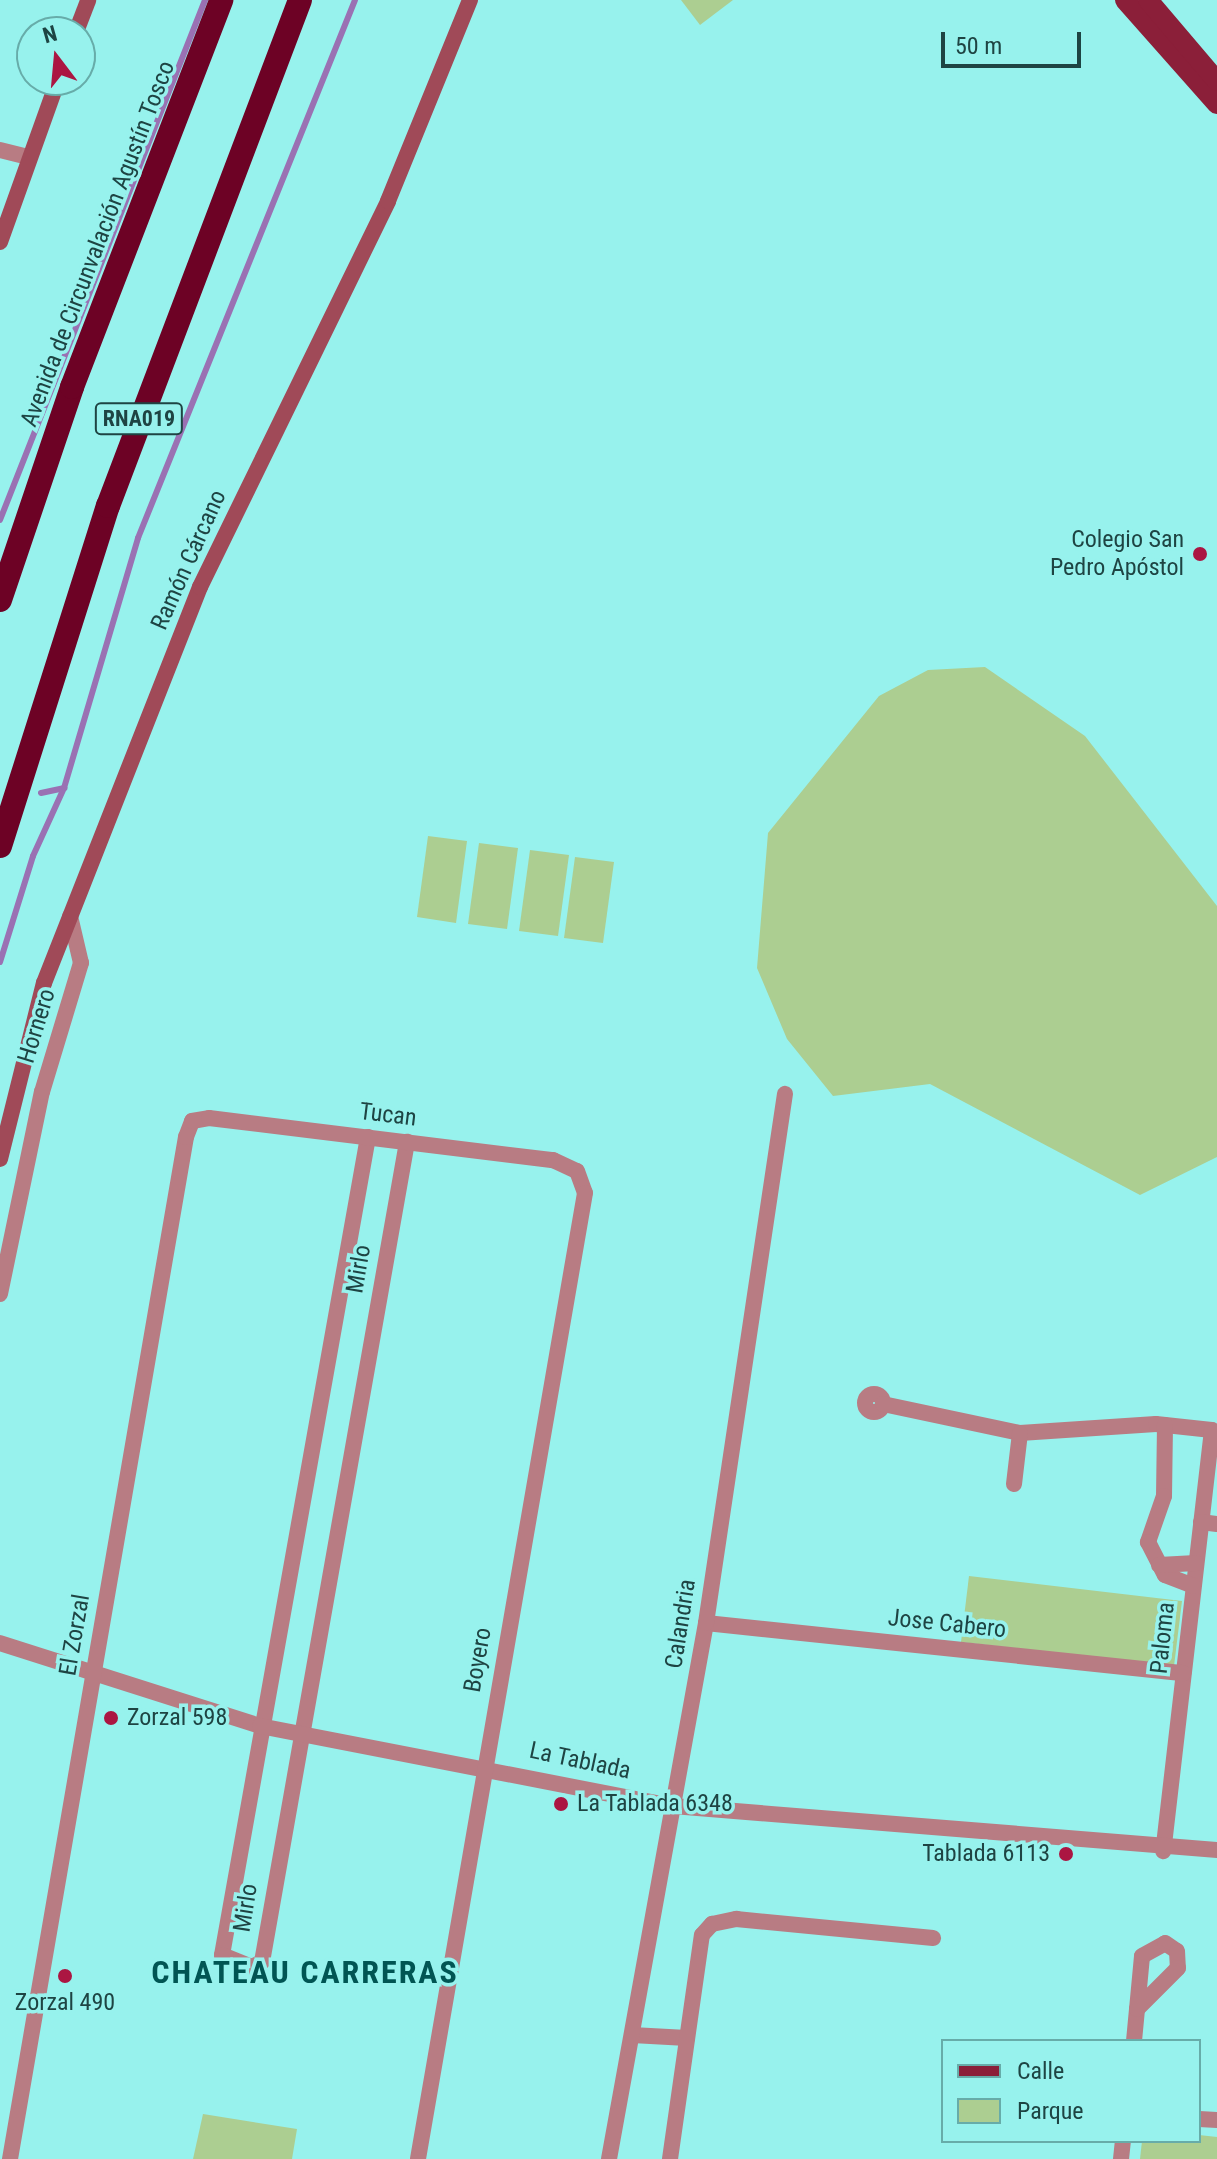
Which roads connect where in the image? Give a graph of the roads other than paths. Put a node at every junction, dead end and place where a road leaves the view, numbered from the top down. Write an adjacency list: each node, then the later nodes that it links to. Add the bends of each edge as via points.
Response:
1 (221, 0): 12 (highway, Avenida de Circunvalación Agustín Tosco / RNA019, via 72,387)
2 (300, 0): 13 (highway, RNA019, via 114,491)
3 (470, 0): 14 (main road, Ramón Cárcano, via 388,201 200,587)
4 (1125, 0): 8 (main road)
5 (1148, 0): 6 (main road)
6 (1217, 81)
7 (52, 96): 10 (main road)
8 (1217, 104)
9 (0, 150): 10 (street)
10 (29, 157): 11 (main road)
11 (0, 242)
12 (0, 600)
13 (0, 846)
14 (70, 916): 19 (main road, Ramón Cárcano, via 44,983); 21 (street, Hornero, via 81,963 42,1092)
15 (785, 1094): 30 (street, Calandria)
16 (192, 1121): 17 (street, Tucan); 32 (street, El Zorzal)
17 (368, 1137): 18 (street, Tucan); 34 (street, Mirlo)
18 (407, 1142): 20 (street, Tucan, via 553,1160); 35 (street, Mirlo)
19 (0, 1159)
20 (577, 1171): 36 (street, Boyero, via 585,1193)
21 (0, 1294)
22 (883, 1404): 24 (street)
23 (1165, 1425): 24 (street); 26 (street, Paloma, via 1212,1430); 28 (street, via 1164,1496 1148,1542)
24 (1020, 1433): 25 (street)
25 (1014, 1484)
26 (1209, 1523): 27 (street, Paloma)
27 (1196, 1563): 28 (street); 29 (street, Paloma)
28 (1159, 1565): 29 (street)
29 (1193, 1586): 33 (street, Paloma)
30 (706, 1623): 33 (street, Jose Cabero); 37 (street, Calandria)
31 (0, 1643): 32 (street, La Tablada)
32 (93, 1672): 34 (street, La Tablada); 45 (street, El Zorzal)
33 (1183, 1673): 39 (street, Paloma)
34 (260, 1726): 35 (street, La Tablada); 35 (street, Mirlo, via 222,1955 252,1967 262,1962)
35 (299, 1733): 36 (street, La Tablada)
36 (484, 1764): 37 (street, La Tablada); 46 (street, Boyero)
37 (673, 1806): 39 (street, La Tablada); 42 (street, Calandria)
38 (1217, 1850): 39 (street, La Tablada)
39 (1163, 1851)
40 (933, 1938): 43 (street, via 736,1919 712,1924 702,1935)
41 (1137, 2009): 44 (street)
42 (632, 2035): 43 (street); 47 (street, Calandria)
43 (687, 2038): 48 (street)
44 (1134, 2039)
45 (10, 2159)
46 (418, 2159)
47 (609, 2159)
48 (670, 2159)

